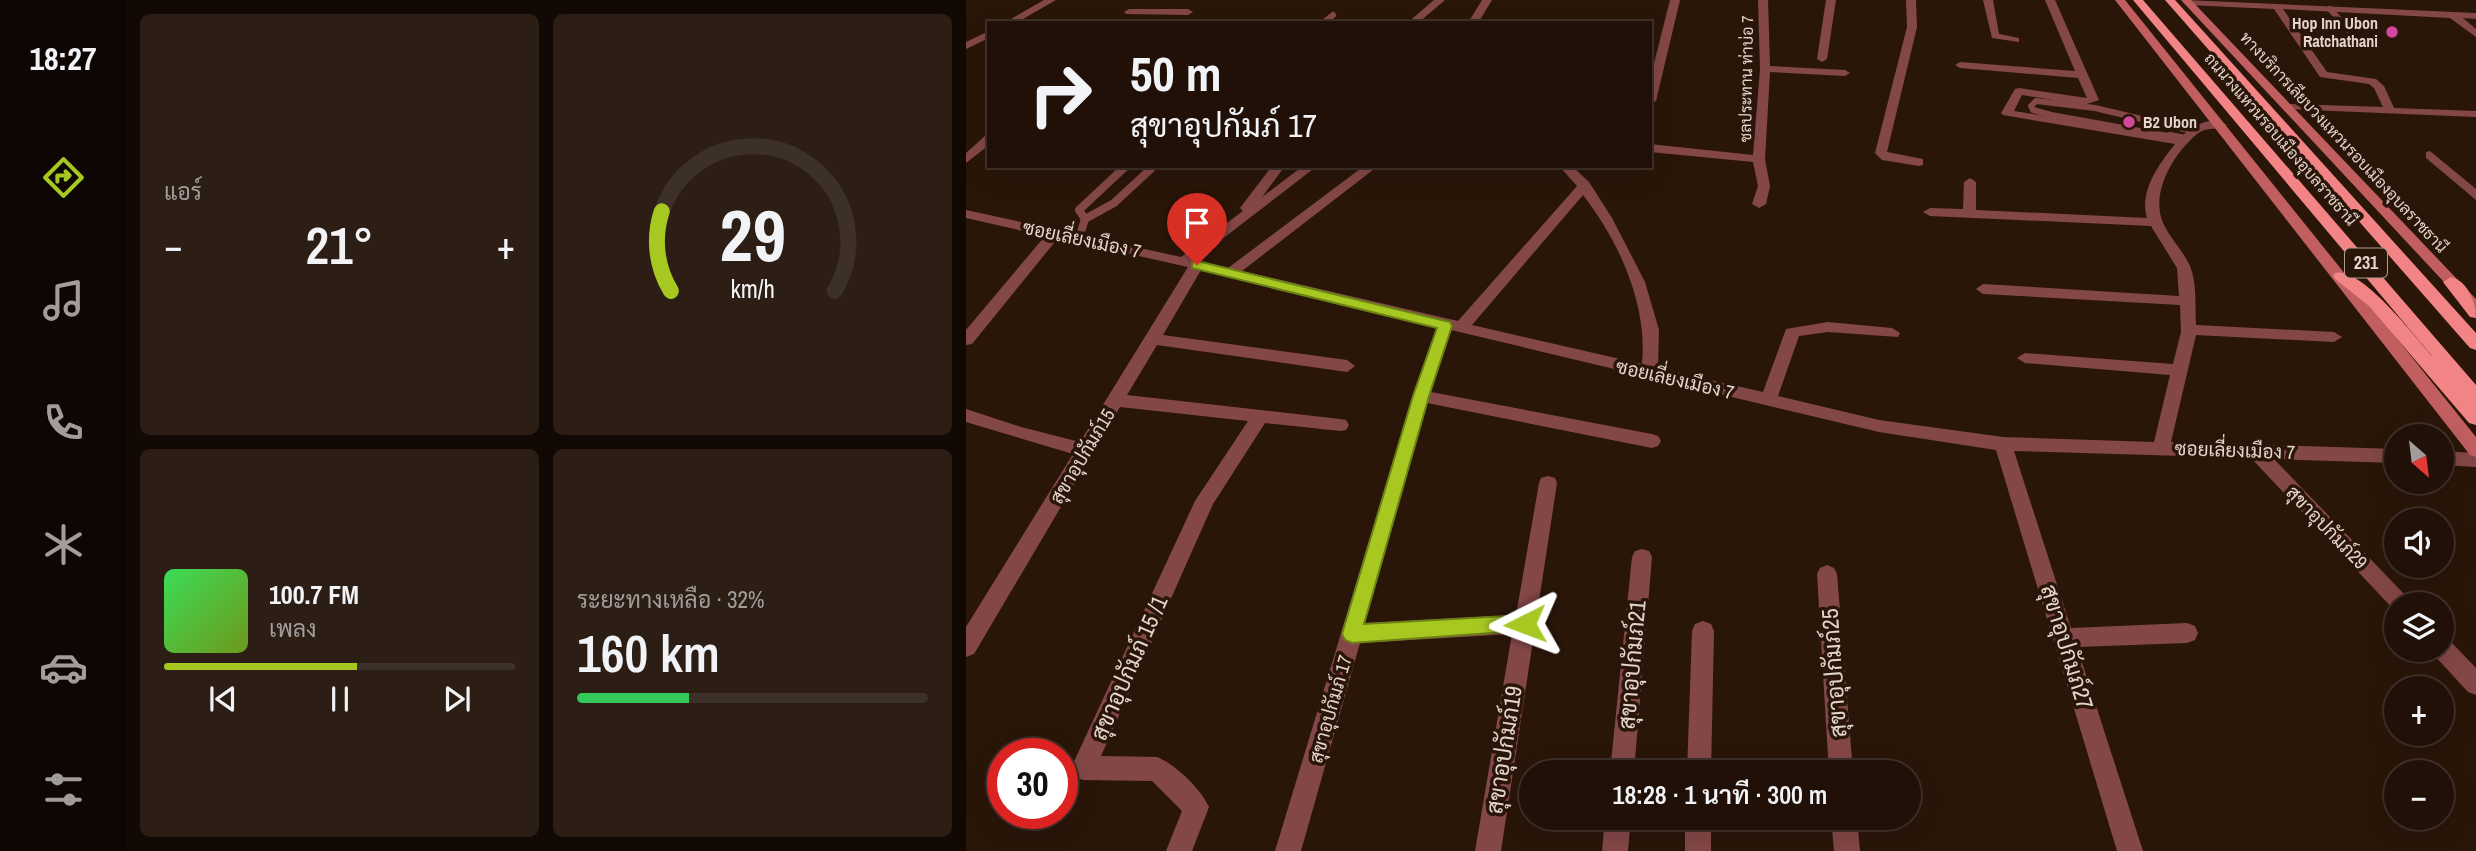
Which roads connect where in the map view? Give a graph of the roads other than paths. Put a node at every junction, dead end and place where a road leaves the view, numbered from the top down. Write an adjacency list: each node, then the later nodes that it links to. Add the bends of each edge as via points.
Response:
1 (1051, 0): 22 (street)
2 (1142, 0): 18 (street, via 1126,15)
3 (1440, 0): 24 (street)
4 (1447, 0): 25 (street)
5 (1487, 0): 26 (street)
6 (1675, 0): 37 (street)
7 (1763, 0): 34 (street, ชลประทาน ท่าบ่อ 7)
8 (1831, 0): 32 (street)
9 (1911, 0): 48 (street, via 1912,27 1881,153)
10 (1988, 0): 29 (street, via 1995,36)
11 (2050, 0): 36 (street)
12 (2120, 0): 41 (main road)
13 (2138, 0): 87 (highway, ถนนวงแหวนรอบเมืองอุบลราชธานี / 231, via 2361,257)
14 (2169, 0): 81 (highway, ถนนวงแหวนรอบเมืองอุบลราชธานี / 231)
15 (2185, 1): 16 (street); 38 (main road, ทางบริการเลียบวงแหวนรอบเมืองอุบลราชธานี)
16 (2277, 7): 17 (street); 39 (street, via 2324,75 2372,81)
17 (2330, 9): 20 (street); 30 (lane)
18 (1188, 12)
19 (1333, 15): 23 (lane)
20 (2453, 15): 21 (street); 27 (street)
21 (2476, 16)
22 (1013, 21)
23 (1325, 21)
24 (1414, 21)
25 (1432, 21)
26 (1474, 21)
27 (2476, 34)
28 (987, 35): 31 (street)
29 (2016, 40)
30 (2359, 43)
31 (966, 46)
32 (1822, 59)
33 (1960, 65): 36 (street)
34 (1765, 69): 35 (street); 47 (street, ชลประทาน ท่าบ่อ 7)
35 (1845, 73)
36 (2083, 75): 42 (street, via 2093,100 2019,91 2007,113)
37 (1652, 93)
38 (2289, 107): 39 (street); 70 (main road, ทางบริการเลียบวงแหวนรอบเมืองอุบลราชธานี)
39 (2389, 109): 40 (street)
40 (2476, 114)
41 (2221, 124): 42 (street, via 2209,124); 69 (main road)
42 (2186, 137): 42 (lane, via 2126,114 2050,102 2036,101 2031,106 2051,115); 64 (street, via 2155,184 2150,203)
43 (987, 141): 46 (street)
44 (1652, 148): 47 (street)
45 (2430, 155): 57 (street)
46 (966, 159)
47 (1759, 159): 58 (street, ชลประทาน ท่าบ่อ 7, via 1765,186)
48 (1919, 162)
49 (1124, 168): 62 (lane, via 1079,210)
50 (1152, 168): 62 (lane, via 1114,203)
51 (1278, 168): 63 (street)
52 (1308, 168): 63 (street)
53 (1369, 168): 68 (street)
54 (1566, 168): 56 (street)
55 (1970, 182): 60 (street)
56 (1584, 185): 75 (street); 85 (street, via 1625,252 1651,325)
57 (2476, 196)
58 (1759, 204)
59 (1930, 212): 60 (street)
60 (1969, 213): 64 (street)
61 (966, 214): 65 (street, ซอยเลี่ยงเมือง 7)
62 (1085, 219): 66 (lane)
63 (1237, 222): 67 (street)
64 (2155, 222): 72 (street, via 2185,270)
65 (1055, 233): 66 (street, ซอยเลี่ยงเมือง 7); 80 (street)
66 (1079, 238): 67 (street, ซอยเลี่ยงเมือง 7)
67 (1190, 264): 68 (street, ซอยเลี่ยงเมือง 7); 79 (street, สุขาอุปกัมภ์15)
68 (1231, 273): 75 (street, ซอยเลี่ยงเมือง 7)
69 (2341, 276): 92 (highway, 231, via 2375,302); 99 (main road)
70 (2451, 282): 73 (main road, ทางบริการเลียบวงแหวนรอบเมืองอุบลราชธานี); 74 (highway)
71 (1983, 289): 72 (street)
72 (2185, 301): 76 (street)
73 (2476, 308)
74 (2476, 313)
75 (1453, 327): 85 (street, ซอยเลี่ยงเมือง 7); 86 (street, สุขาอุปกัมภ์ 17)
76 (2189, 330): 78 (street); 84 (street)
77 (1892, 333): 89 (street, via 1819,327 1792,332)
78 (2334, 337)
79 (1153, 338): 83 (street); 88 (street, สุขาอุปกัมภ์15)
80 (966, 340)
81 (2476, 344)
82 (2025, 358): 84 (street)
83 (1347, 366)
84 (2180, 370): 96 (street)
85 (1649, 373): 89 (street, ซอยเลี่ยงเมือง 7)
86 (1421, 396): 94 (street); 110 (street, สุขาอุปกัมภ์ 17)
87 (2476, 398)
88 (1116, 400): 91 (street); 97 (street, สุขาอุปกัมภ์15)
89 (1768, 401): 95 (street, ซอยเลี่ยงเมือง 7, via 1879,426)
90 (966, 415): 97 (street)
91 (1260, 416): 93 (street); 121 (street, สุขาอุปกัมภ์ 15 /1, via 1205,501 1083,768 1157,769 1196,807)
92 (2476, 418)
93 (1340, 425)
94 (1652, 442)
95 (2003, 444): 96 (street, ซอยเลี่ยงเมือง 7); 111 (street, สุขาอุปกัมภ์27)
96 (2161, 448): 98 (street, ซอยเลี่ยงเมือง 7)
97 (1085, 450): 112 (street, สุขาอุปกัมภ์15)
98 (2254, 450): 100 (street, ซอยเลี่ยงเมือง 7); 106 (street, สุขาอุปกัมภ์29)
99 (2476, 450)
100 (2384, 455)
101 (2454, 459): 102 (street)
102 (2476, 460)
103 (1549, 483): 107 (street, สุขาอุปกัมภ์19)
104 (1642, 557): 115 (street, สุขาอุปกัมภ์21)
105 (1826, 574): 117 (street, สุขาอุปกัมภ์25)
106 (2389, 592)
107 (1525, 624): 110 (street); 123 (street, สุขาอุปกัมภ์19)
108 (1703, 631): 116 (street)
109 (2187, 633): 111 (street)
110 (1352, 634): 122 (street, สุขาอุปกัมภ์ 17)
111 (2064, 638): 127 (street, สุขาอุปกัมภ์27)
112 (966, 647)
113 (2454, 661): 114 (street)
114 (2476, 684)
115 (1623, 760)
116 (1699, 760)
117 (1840, 760)
118 (1617, 830): 124 (street)
119 (1699, 830): 125 (street)
120 (1845, 830): 126 (street)
121 (1180, 851)
122 (1289, 851)
123 (1488, 851)
124 (1615, 851)
125 (1698, 851)
126 (1847, 851)
127 (2130, 851)

